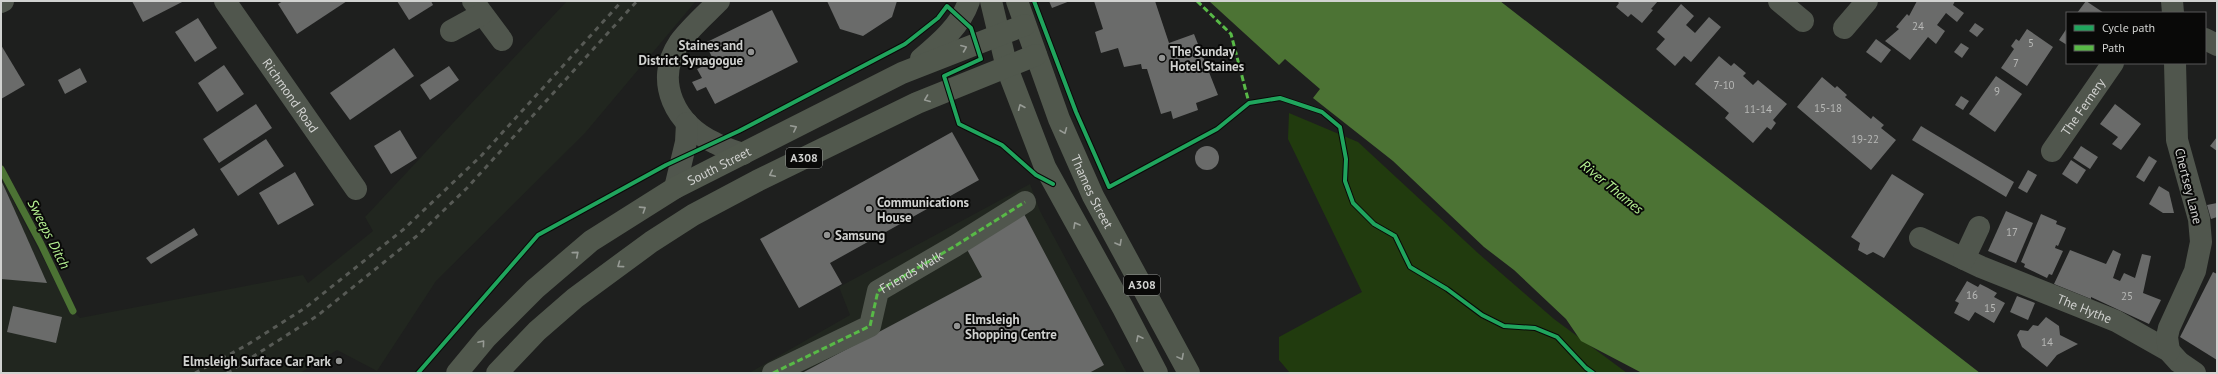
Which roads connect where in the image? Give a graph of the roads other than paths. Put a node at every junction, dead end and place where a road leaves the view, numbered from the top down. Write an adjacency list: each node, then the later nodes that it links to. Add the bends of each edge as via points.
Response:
1 (225, 1): 28 (street, Richmond Road)
2 (719, 1): 24 (street, via 680,43 669,67 668,84 671,100)
3 (970, 1): 23 (main road, via 946,37)
4 (991, 1): 15 (main road)
5 (1017, 1): 12 (main road, Thames Street)
6 (1779, 1): 11 (street)
7 (1867, 1): 13 (street)
8 (2172, 1): 10 (street)
9 (477, 7): 14 (street); 16 (street)
10 (2173, 12)
11 (1804, 21)
12 (1025, 25): 15 (main road, South Street / A308); 19 (main road, Thames Street / A308)
13 (1844, 28)
14 (451, 31)
15 (998, 34): 22 (main road); 23 (main road, South Street / A308, one-way to 15)
16 (502, 40)
17 (2206, 40): 18 (street)
18 (2217, 45)
19 (1036, 55): 22 (main road, A308); 38 (main road, Thames Street / A308, one-way to 38, via 1070,146 1093,196)
20 (2112, 64): 25 (street, The Fernery)
21 (2175, 64): 33 (street, Chertsey Lane, via 2177,140 2199,219 2201,242 2195,271 2169,328)
22 (1007, 68): 35 (main road, A308, one-way to 35, via 917,103 757,181 693,216 651,242 575,298 537,331); 37 (main road, A308, one-way to 22, via 1124,308 1053,184)
23 (902, 73): 26 (main road, South Street / A308, one-way to 23)
24 (687, 123): 26 (street, via 714,143); 27 (street, via 686,142)
25 (2052, 151)
26 (743, 154): 27 (main road, South Street / A308)
27 (675, 188): 34 (main road, South Street / A308, one-way to 27, via 486,338 535,289 591,241)
28 (356, 189)
29 (1025, 202): 36 (street, Friends Walk, via 878,291 870,326)
30 (1979, 227): 32 (street)
31 (1920, 238): 32 (street, The Hythe)
32 (1964, 259): 33 (street, The Hythe, via 2116,321)
33 (2169, 351): 39 (street, The Hythe)
34 (457, 373)
35 (497, 373)
36 (773, 373)
37 (1157, 373)
38 (1189, 373)
39 (2195, 373)

